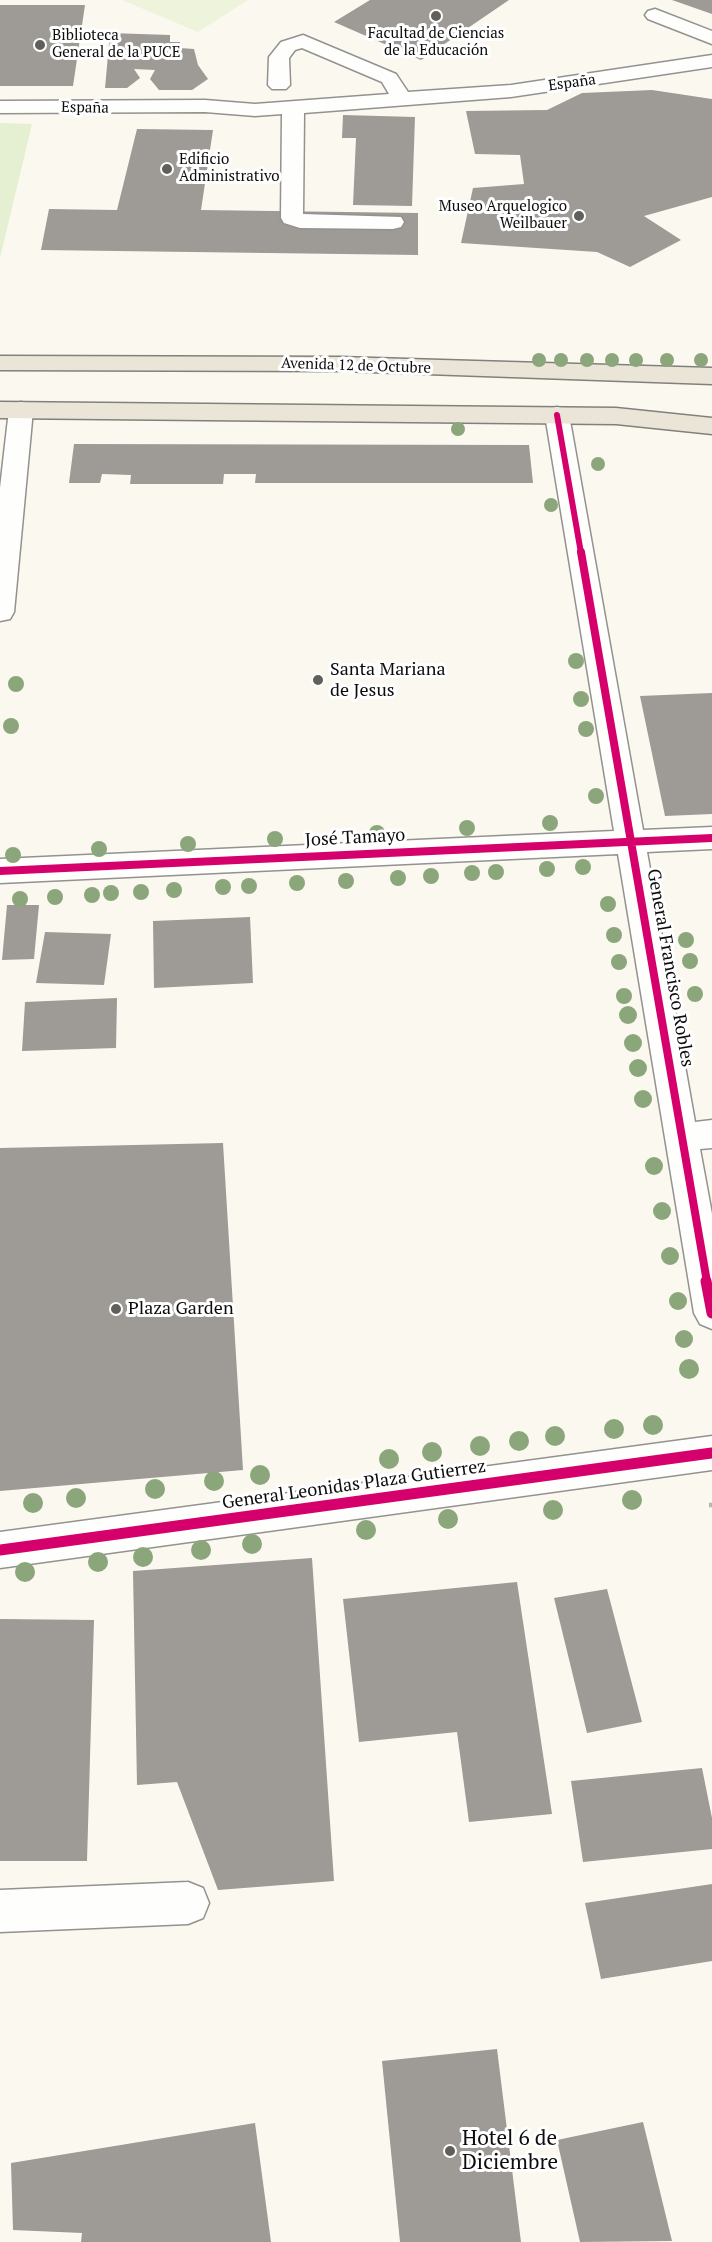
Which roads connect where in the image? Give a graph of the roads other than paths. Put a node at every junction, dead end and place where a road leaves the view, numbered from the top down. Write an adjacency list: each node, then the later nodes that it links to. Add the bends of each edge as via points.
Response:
1 (655, 15): 2 (street)
2 (712, 38)
3 (712, 61): 8 (street, España, via 511,91)
4 (338, 83): 7 (street, España)
5 (303, 84): 6 (street, España)
6 (279, 85): 7 (street, via 279,57 288,46 303,41 389,78); 9 (street, España)
7 (398, 91): 8 (street, España)
8 (431, 96): 11 (street, España)
9 (205, 106): 10 (street, España); 11 (street, España, via 255,110)
10 (0, 107)
11 (293, 107): 12 (street, via 292,218)
12 (393, 222)
13 (0, 363): 14 (main road, Avenida 12 de Octubre)
14 (164, 364): 15 (main road, Avenida 12 de Octubre, via 340,364); 16 (main road, via 52,380 30,392)
15 (712, 376)
16 (11, 410): 18 (main road); 19 (street)
17 (709, 411): 18 (main road)
18 (557, 415): 21 (street, General Francisco Robles)
19 (0, 612)
20 (712, 838): 21 (street, José Tamayo)
21 (633, 842): 22 (street, José Tamayo); 23 (street, General Francisco Robles)
22 (0, 871)
23 (697, 1135): 24 (street, General Francisco Robles)
24 (712, 1313)
25 (712, 1453): 26 (street, General Leonidas Plaza Gutierrez)
26 (0, 1550)
27 (188, 1904): 28 (street)
28 (0, 1911)

